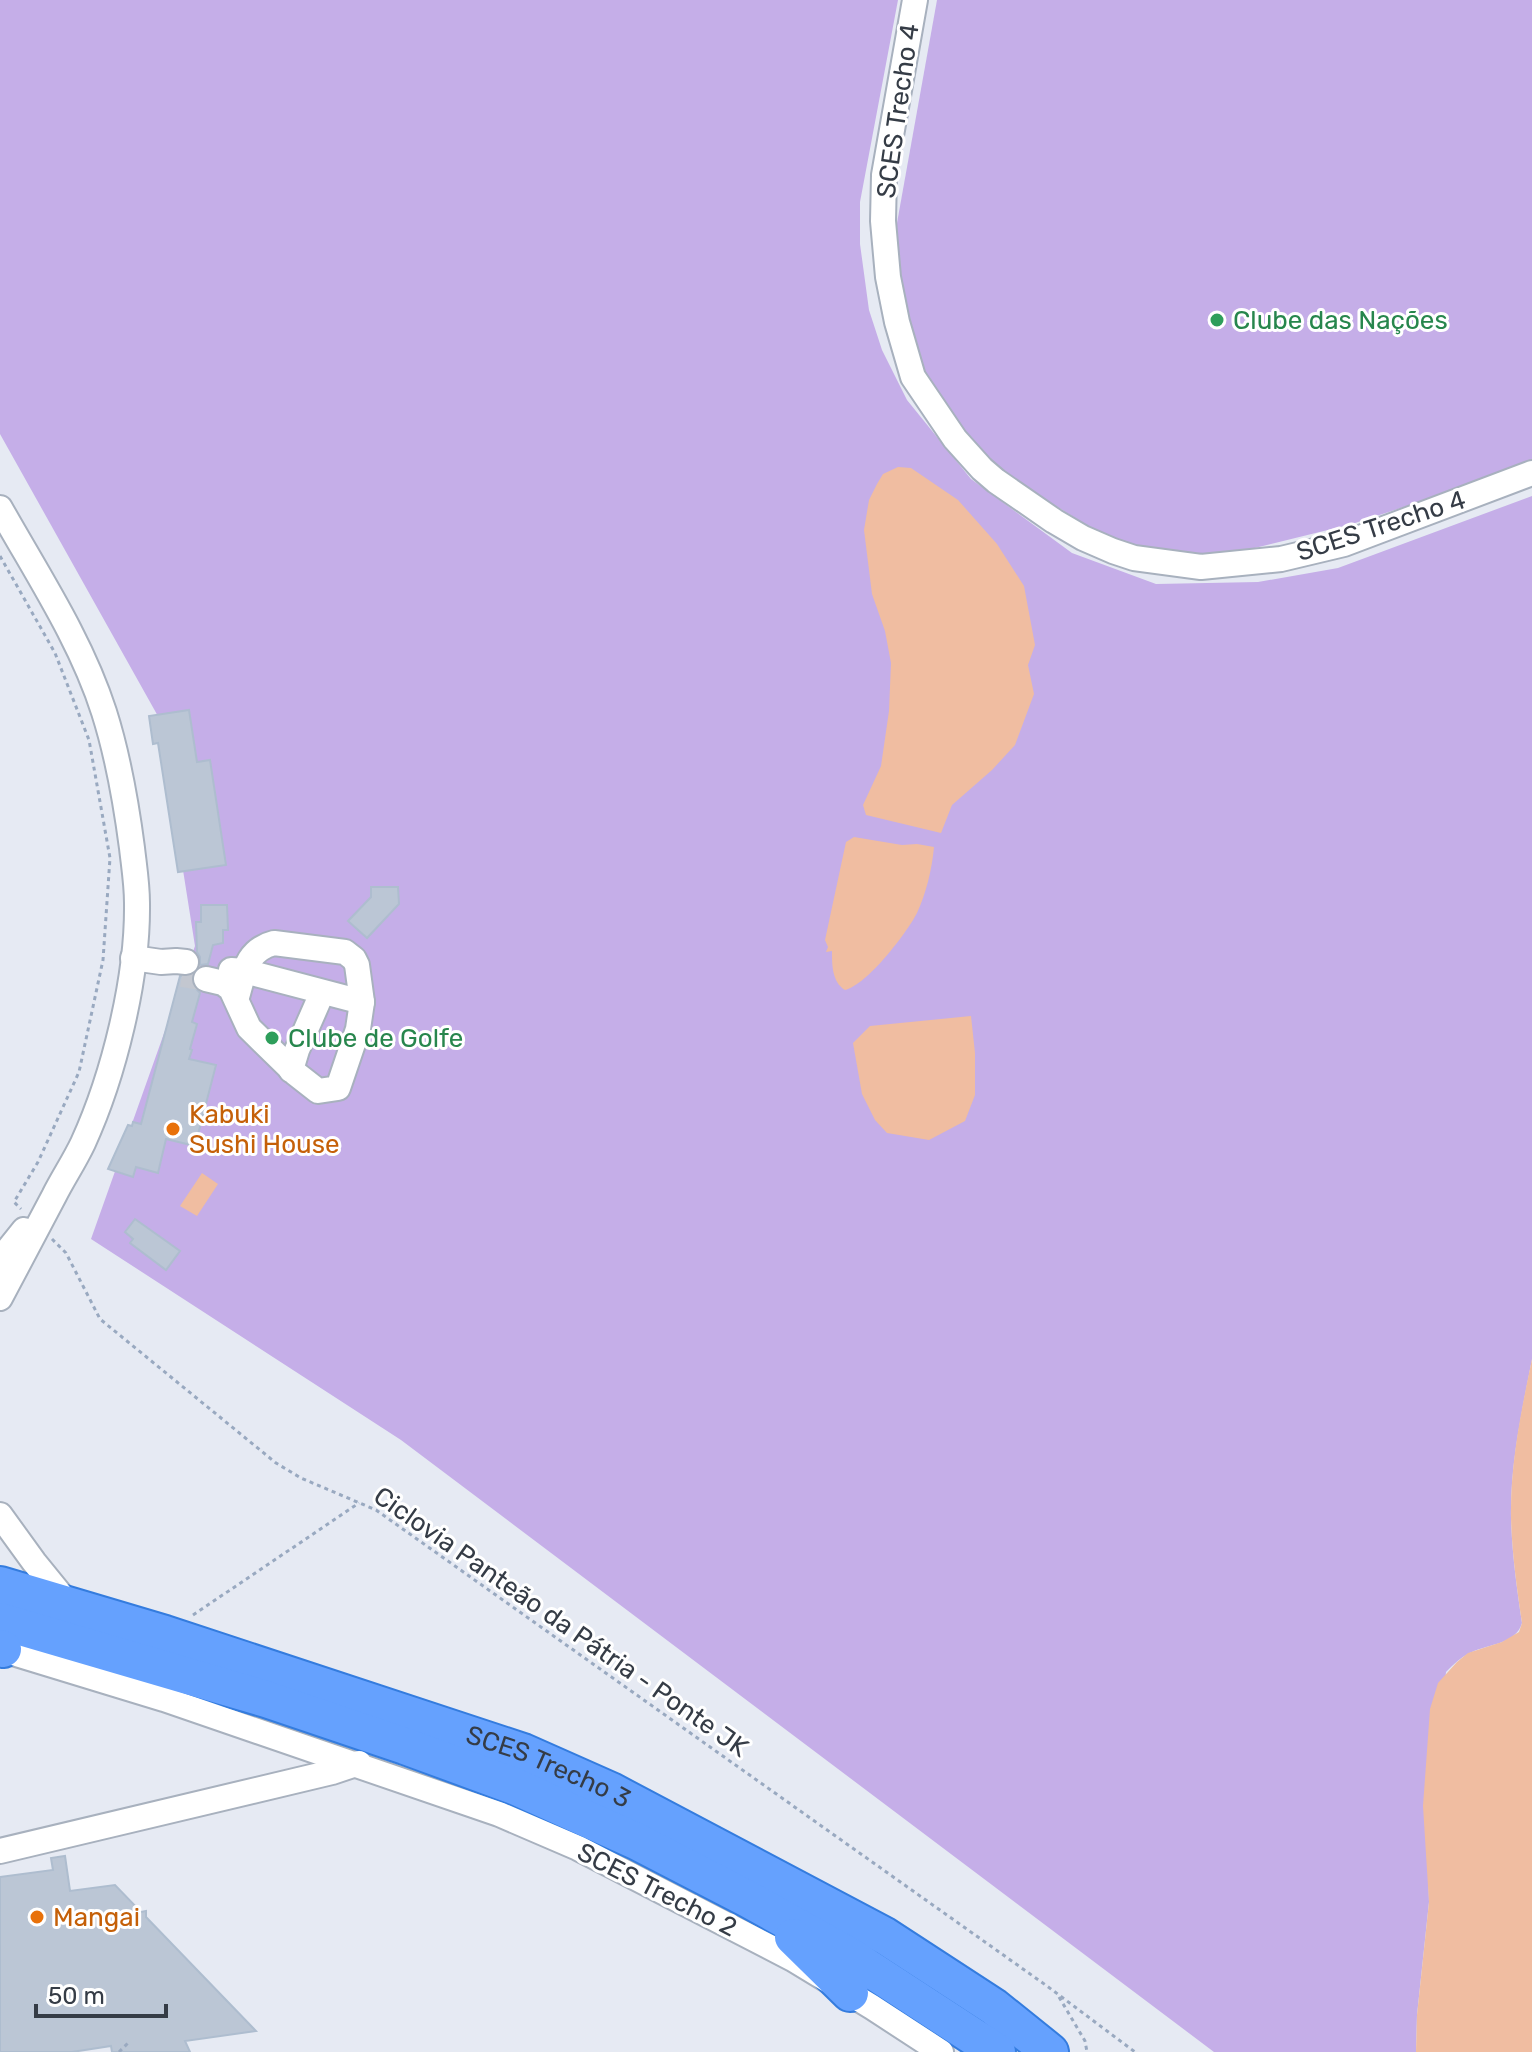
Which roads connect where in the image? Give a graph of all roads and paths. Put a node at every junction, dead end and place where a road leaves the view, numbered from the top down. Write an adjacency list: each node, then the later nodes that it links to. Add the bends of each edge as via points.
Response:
1 (915, 0): 2 (street, SCES Trecho 4, via 884,175 888,277 913,377 955,439 996,481 1054,521 1113,551 1201,567 1281,559 1344,544)
2 (1532, 473)
3 (0, 508): 5 (street, via 67,628 104,712 120,773 134,870)
4 (0, 556): 12 (path, Ciclovia Panteão da Pátria - Ponte JK, via 55,653 89,740 110,858 103,960 79,1072 14,1202)
5 (133, 958): 6 (street, via 176,961); 12 (street, via 102,1091 82,1144)
6 (196, 971): 7 (street); 9 (street, via 223,983)
7 (244, 971): 8 (street); 9 (street); 10 (street, via 255,951 274,943 345,952 357,965)
8 (322, 993): 10 (street); 11 (street)
9 (237, 997): 11 (street, via 249,1028)
10 (362, 1002): 11 (street, via 338,1088 318,1091)
11 (291, 1070)
12 (36, 1223): 13 (street); 14 (street); 15 (path, Ciclovia Panteão da Pátria - Ponte JK, via 66,1253 100,1319 276,1463)
13 (0, 1260)
14 (0, 1298)
15 (359, 1503): 19 (path); 28 (path, Ciclovia Panteão da Pátria - Ponte JK, via 376,1510)
16 (0, 1515): 18 (street)
17 (0, 1585): 18 (highway, SCES Trecho 3)
18 (70, 1607): 19 (highway, SCES Trecho 3)
19 (165, 1634): 33 (highway, SCES Trecho 3, via 523,1752 611,1791 885,1936 994,2007)
20 (1, 1642): 21 (street, SCES Trecho 2); 22 (highway, SCES Trecho 3, via 266,1699)
21 (291, 1742): 23 (street, SCES Trecho 2); 24 (street)
22 (405, 1746): 23 (street); 26 (highway, SCES Trecho 3, via 596,1821)
23 (356, 1764): 24 (street); 27 (street, SCES Trecho 2, via 578,1848)
24 (284, 1783): 25 (street)
25 (0, 1851)
26 (764, 1908): 27 (highway); 32 (highway, SCES Trecho 3, via 850,1956)
27 (850, 1993): 31 (street, SCES Trecho 2)
28 (1057, 1994): 34 (path); 35 (path, Ciclovia Panteão da Pátria - Ponte JK)
29 (128, 2043): 30 (path)
30 (119, 2052)
31 (941, 2052)
32 (997, 2052)
33 (1050, 2052)
34 (1087, 2052)
35 (1135, 2052)

